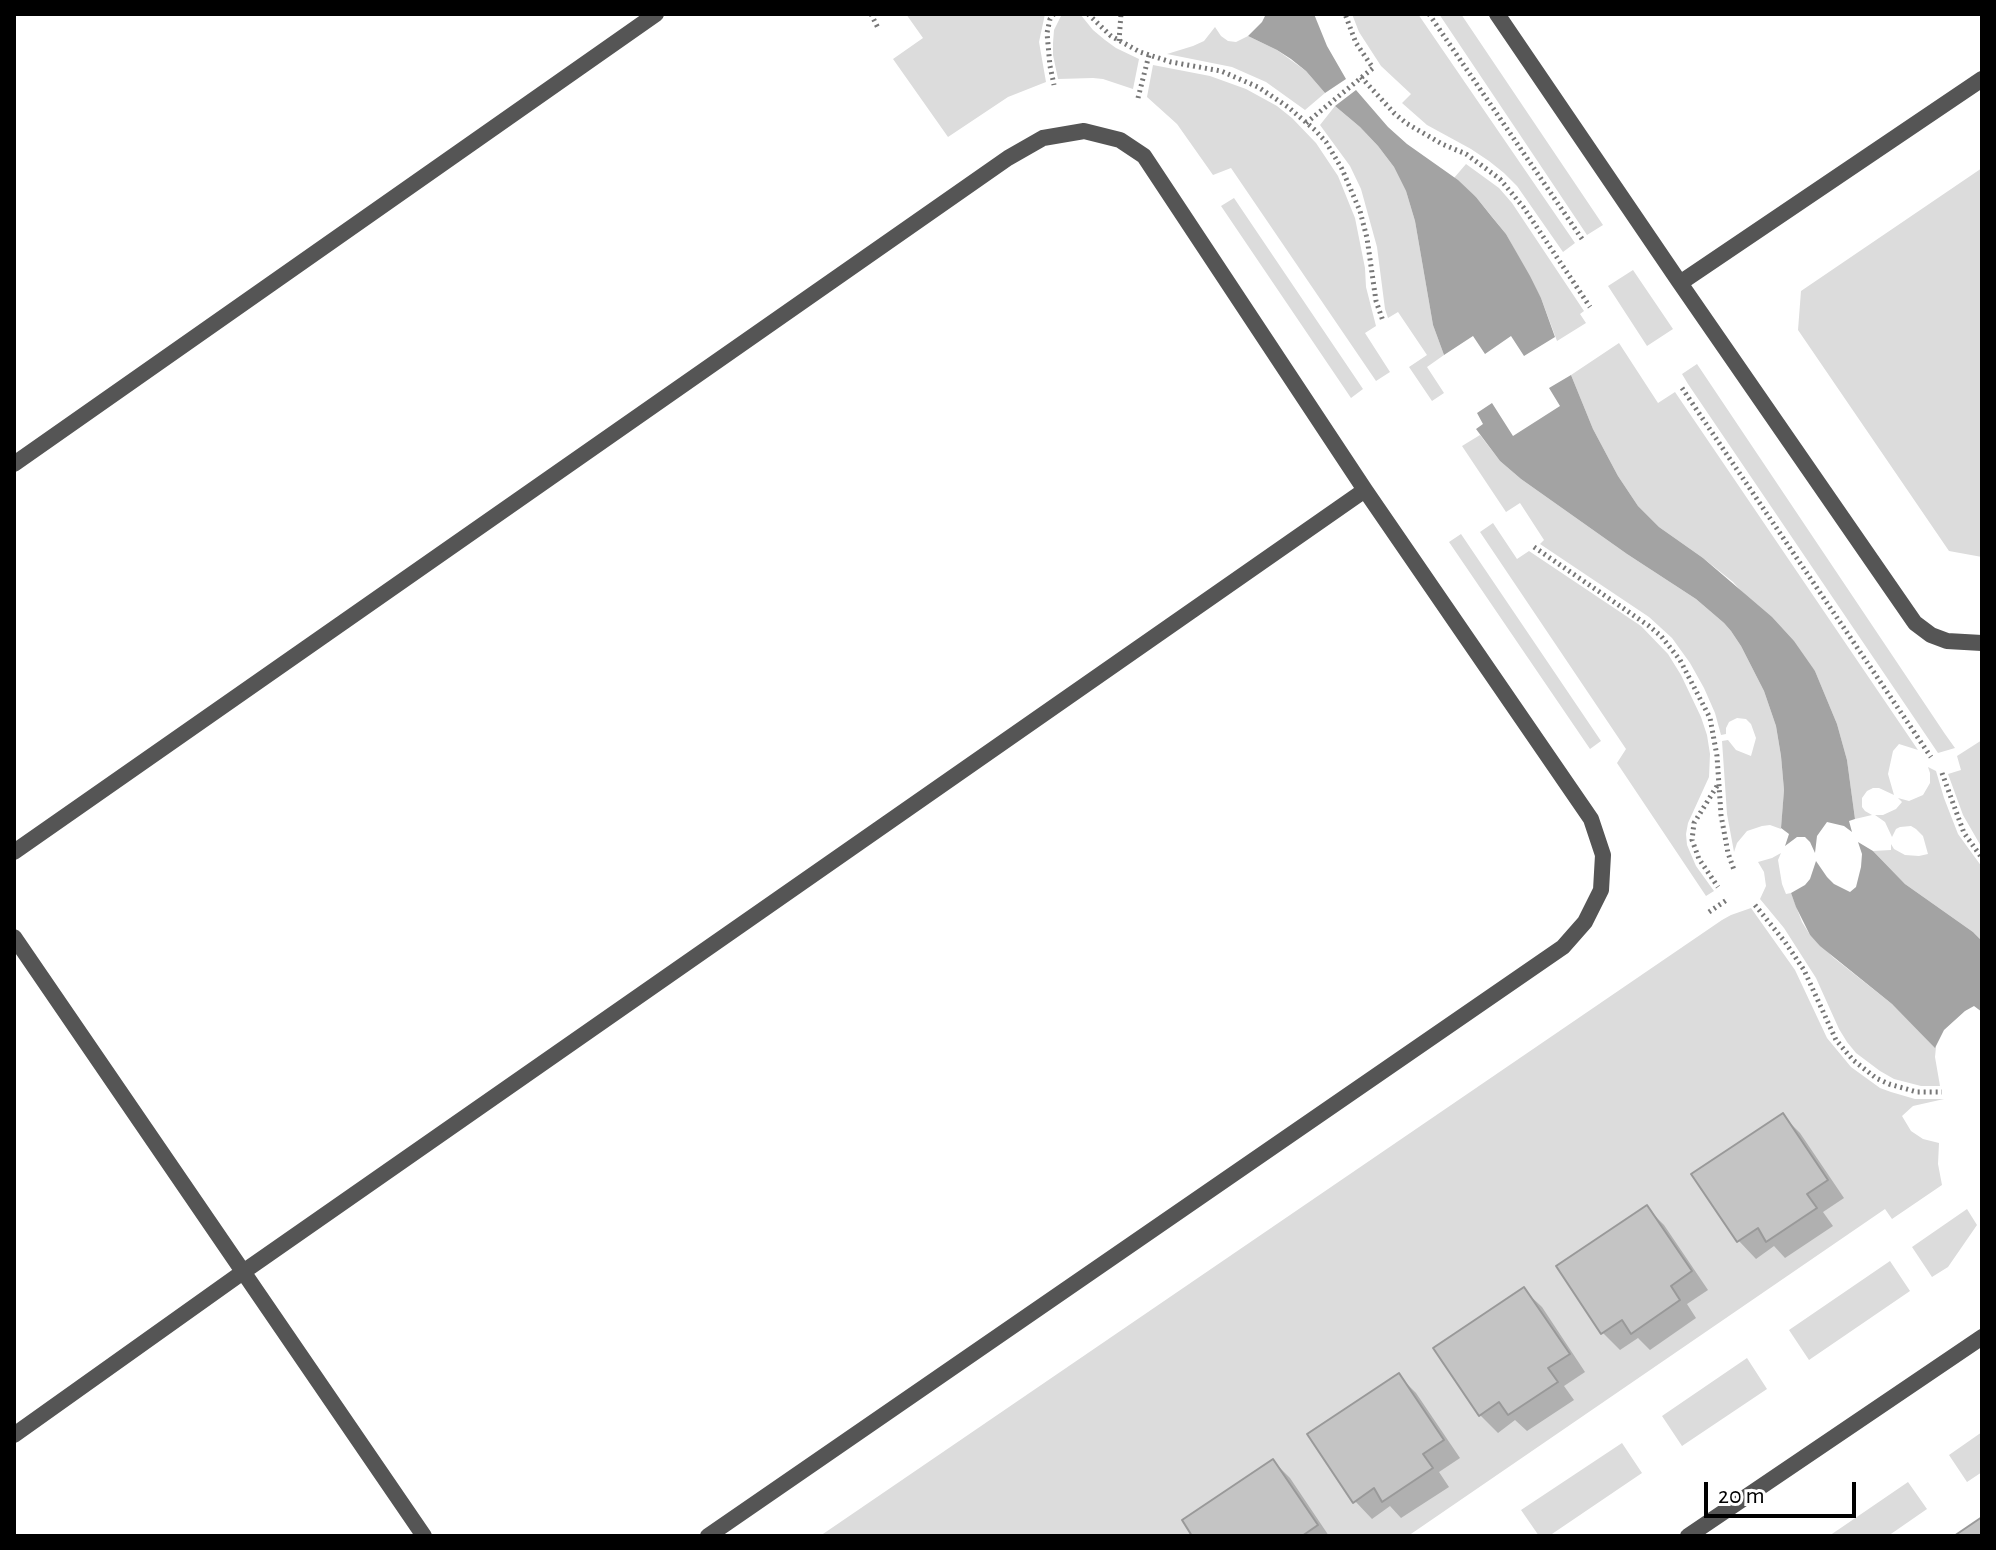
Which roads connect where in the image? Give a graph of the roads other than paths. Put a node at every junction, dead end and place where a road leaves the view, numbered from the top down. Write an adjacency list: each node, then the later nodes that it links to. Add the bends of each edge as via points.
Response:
1 (656, 14): 5 (street)
2 (1497, 14): 4 (street)
3 (1982, 79): 4 (street)
4 (1680, 283): 7 (street, via 1915,623 1947,641)
5 (14, 464)
6 (1365, 490): 8 (street, via 1144,156 1120,140 1084,131 1043,138); 10 (street); 14 (street, via 1591,819 1603,855 1601,890 1585,922 1563,947)
7 (1982, 643)
8 (14, 852)
9 (14, 937): 10 (street)
10 (243, 1272): 12 (street); 13 (street)
11 (1982, 1337): 15 (street)
12 (14, 1435)
13 (424, 1536)
14 (708, 1536)
15 (1688, 1536)

